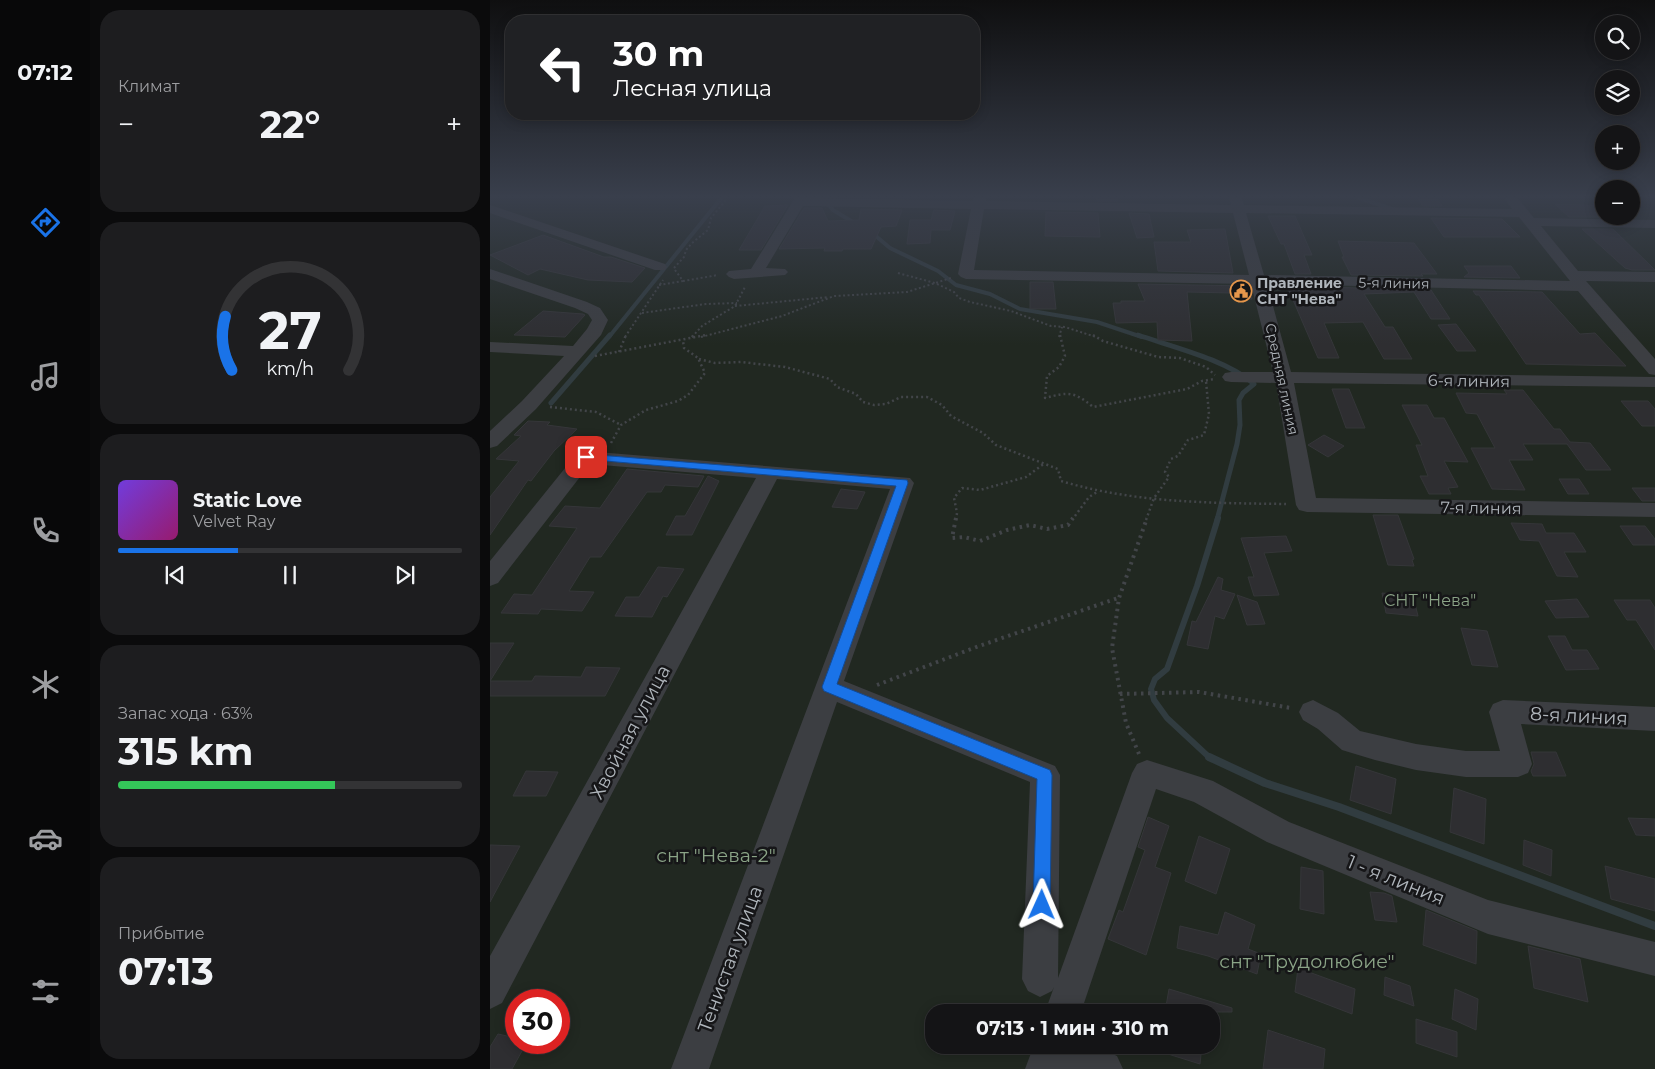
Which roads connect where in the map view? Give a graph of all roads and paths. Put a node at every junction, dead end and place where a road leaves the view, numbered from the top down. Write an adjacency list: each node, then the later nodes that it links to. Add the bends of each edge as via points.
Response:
1 (595, 246): 7 (street)
2 (690, 246): 7 (path, via 684,257)
3 (772, 246): 8 (street)
4 (971, 246): 15 (street, 5-я линия, via 966,274)
5 (1249, 246): 15 (street, Средняя линия)
6 (1551, 246): 17 (street)
7 (667, 271): 16 (path); 19 (path)
8 (756, 272): 9 (street); 12 (street); 21 (path)
9 (780, 272)
10 (898, 273): 18 (path)
11 (490, 274): 27 (street, via 594,311 600,320)
12 (734, 274): 16 (path)
13 (1655, 277): 17 (street, 5-я линия)
14 (944, 280): 18 (path)
15 (1259, 280): 17 (street, 5-я линия); 34 (street, Средняя линия)
16 (683, 281): 19 (path)
17 (1579, 281): 29 (street)
18 (935, 283): 20 (path, via 907,292); 23 (path, via 970,302)
19 (659, 285): 22 (path)
20 (831, 297): 21 (path); 24 (path, via 782,316)
21 (736, 305): 22 (path, via 706,304); 24 (path, via 702,326)
22 (642, 313): 28 (path, via 624,337)
23 (1062, 327): 33 (path, via 1158,357 1180,358); 35 (path, via 1059,338 1066,357 1048,375 1045,398 1066,392 1078,394 1093,408 1187,389)
24 (692, 338): 25 (path)
25 (683, 341): 28 (path); 31 (path, via 684,348)
26 (490, 347): 27 (street)
27 (578, 351): 37 (street)
28 (618, 352): 30 (path)
29 (1648, 354): 32 (street)
30 (597, 356)
31 (699, 359): 38 (path, via 704,374 688,395 646,410); 41 (path, via 785,367 830,379 838,387 856,394 863,402 874,405 886,404 901,396 927,397 996,445)
32 (1655, 370)
33 (1235, 378): 34 (street, 6-я линия); 35 (path)
34 (1284, 378): 36 (street, 6-я линия); 45 (street, Средняя линия)
35 (1206, 380): 44 (path, via 1206,395 1211,405 1208,427 1204,435 1188,440 1178,456 1171,460 1164,472 1169,477)
36 (1655, 382)
37 (529, 405): 38 (path, via 592,411); 39 (street)
38 (621, 425): 40 (path)
39 (490, 442)
40 (594, 458): 42 (street); 47 (street)
41 (1045, 463): 43 (path, via 1058,469 1061,481); 43 (path, via 1026,477 980,490 962,488 954,498 957,513 952,538 980,541 1030,525 1047,529 1068,525 1089,498)
42 (770, 472): 49 (street, Тенистая улица, via 903,483); 55 (street, Хвойная улица)
43 (1098, 492): 44 (path)
44 (1154, 498): 45 (path); 48 (path)
45 (1307, 505): 46 (street, 7-я линия)
46 (1655, 510)
47 (490, 577)
48 (1119, 598): 49 (path); 50 (path, via 1112,648)
49 (839, 691): 56 (street, via 1045,775); 58 (street, Тенистая улица)
50 (1120, 694): 51 (path, via 1200,692); 53 (path, via 1126,723)
51 (1314, 712): 52 (street, 8-я линия, via 1352,742 1416,757 1466,764 1518,764 1503,712)
52 (1655, 719)
53 (1147, 773): 54 (street, 1 - я линия, via 1202,791 1278,832 1488,917); 56 (street)
54 (1655, 959)
55 (490, 991)
56 (1057, 995)
57 (1052, 1054): 59 (street)
58 (690, 1069)
59 (1104, 1069)

